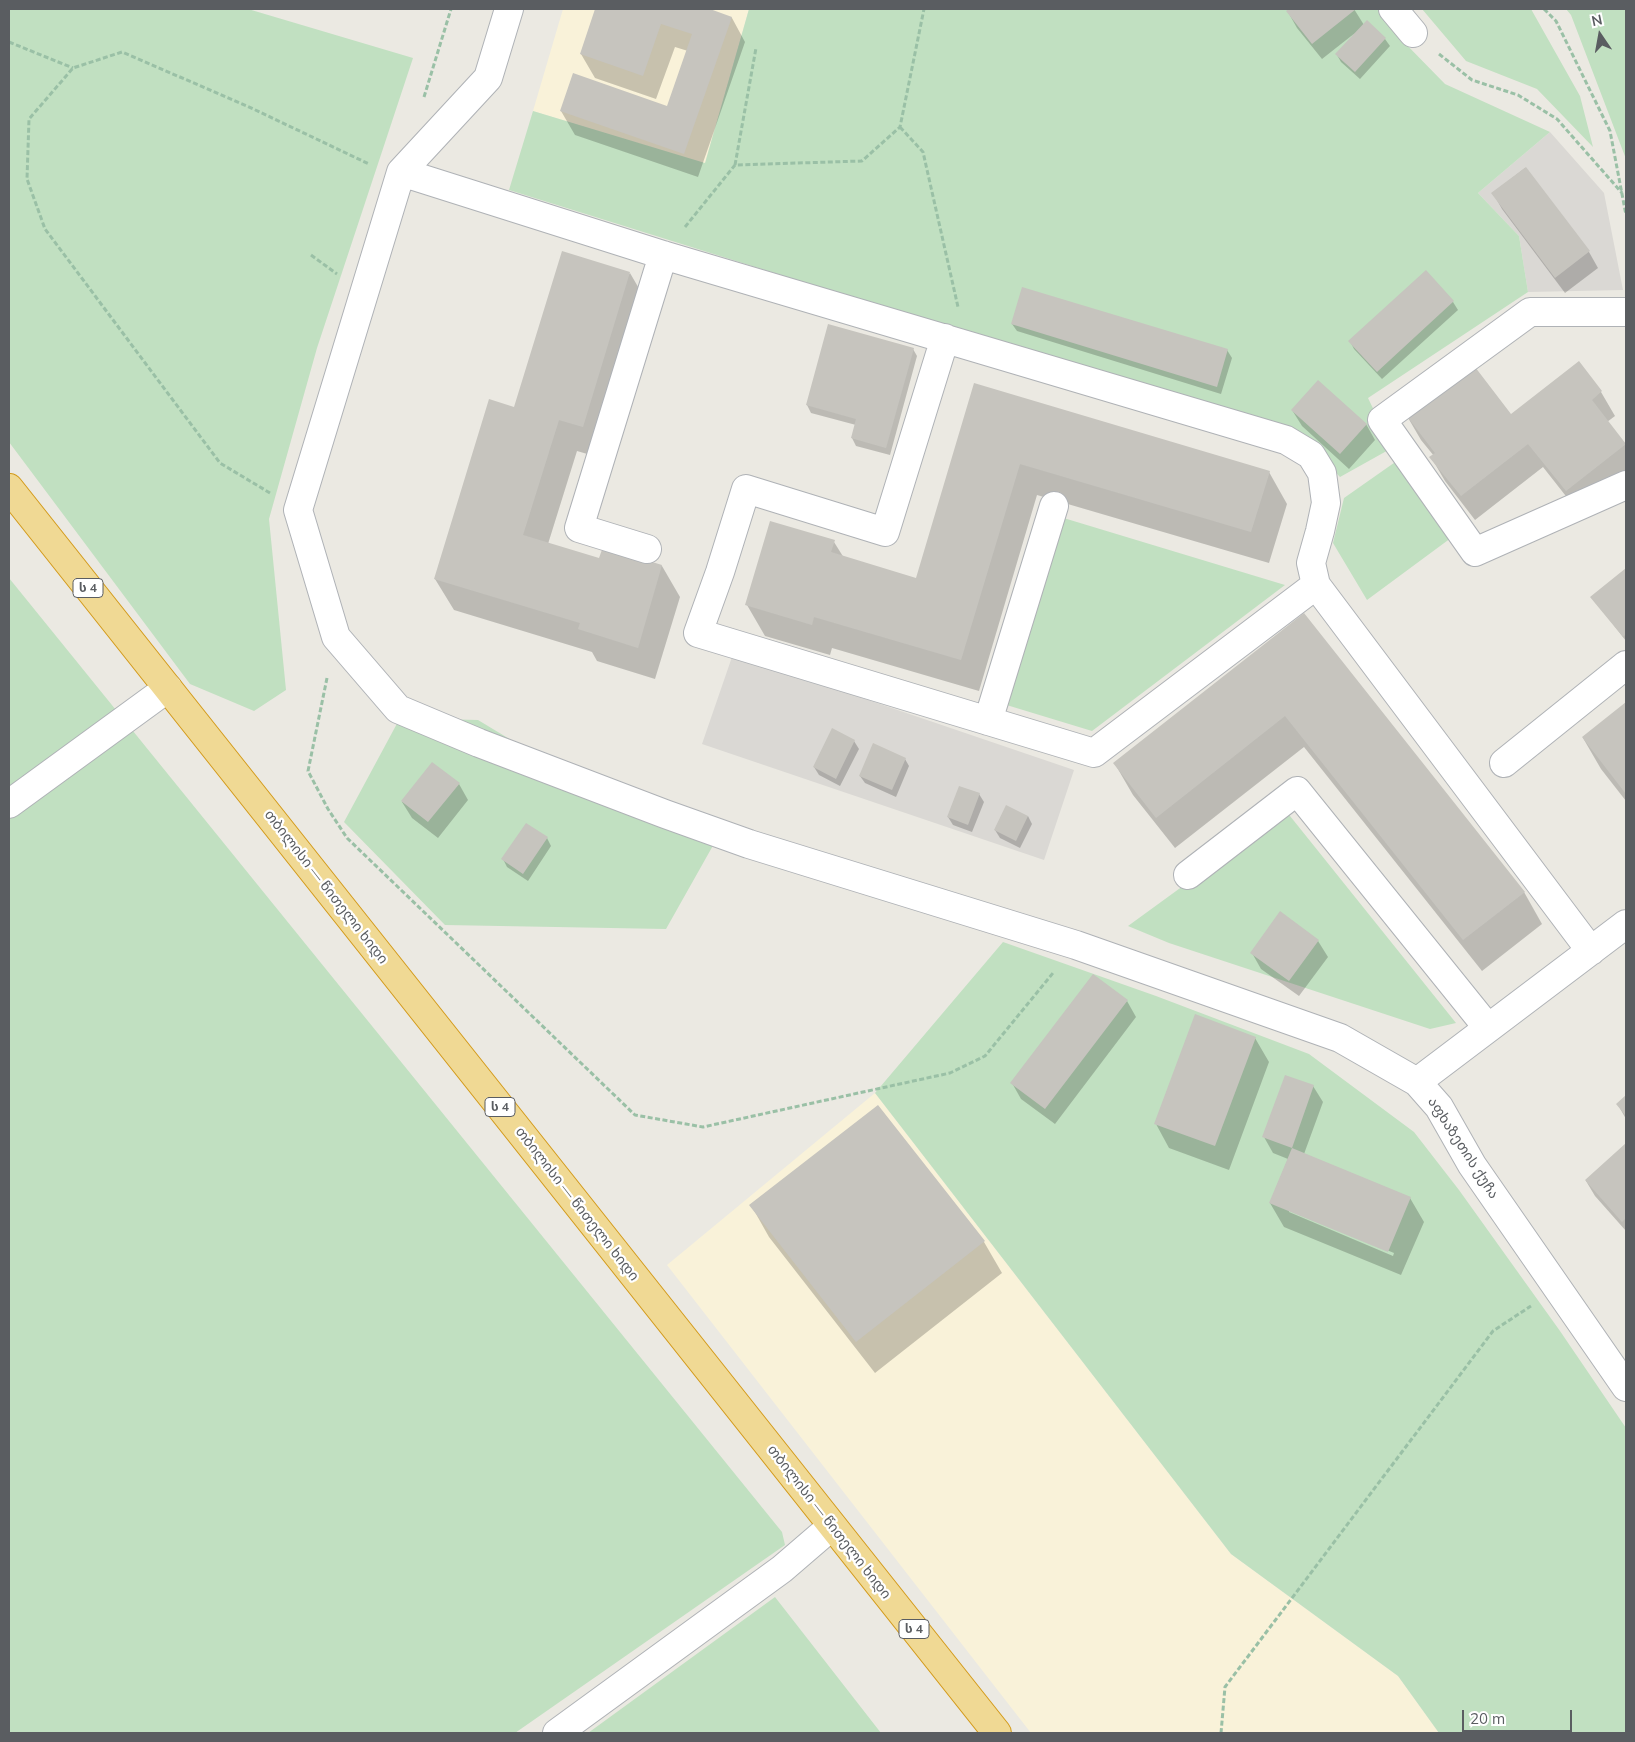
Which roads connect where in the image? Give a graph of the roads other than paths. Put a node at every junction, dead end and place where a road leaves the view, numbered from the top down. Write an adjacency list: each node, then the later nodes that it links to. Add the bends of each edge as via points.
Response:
1 (509, 9): 4 (street, via 488,78)
2 (1393, 9): 3 (street)
3 (1413, 33)
4 (401, 172): 5 (street); 22 (street, აფხაზეთის ქუჩა, via 298,510 336,637 398,709 656,811 1076,945 1340,1038)
5 (663, 255): 7 (street); 11 (street, via 578,528)
6 (1626, 312): 8 (street, via 1530,312 1382,420 1475,552)
7 (956, 342): 12 (street, via 1286,440 1311,455 1322,473 1326,503 1311,563); 15 (street, via 885,532 746,488 698,632)
8 (1626, 485)
9 (9, 488): 14 (highway, თბილისი — წითელი ხიდი / ს 4)
10 (1054, 506): 15 (street)
11 (647, 549)
12 (1316, 585): 15 (street, via 1094,752); 20 (street)
13 (1626, 665): 16 (street)
14 (168, 688): 17 (street); 24 (highway, თბილისი — წითელი ხიდი / ს 4)
15 (988, 721)
16 (1504, 763)
17 (9, 804)
18 (1188, 875): 21 (street, via 1297,791)
19 (1626, 924): 20 (street)
20 (1591, 950): 21 (street)
21 (1488, 1028): 22 (street)
22 (1416, 1082): 23 (street, აფხაზეთის ქუჩა, via 1439,1107 1472,1165)
23 (1625, 1383)
24 (832, 1526): 25 (street, via 782,1569); 26 (highway, თბილისი — წითელი ხიდი / ს 4)
25 (557, 1733)
26 (997, 1733)

